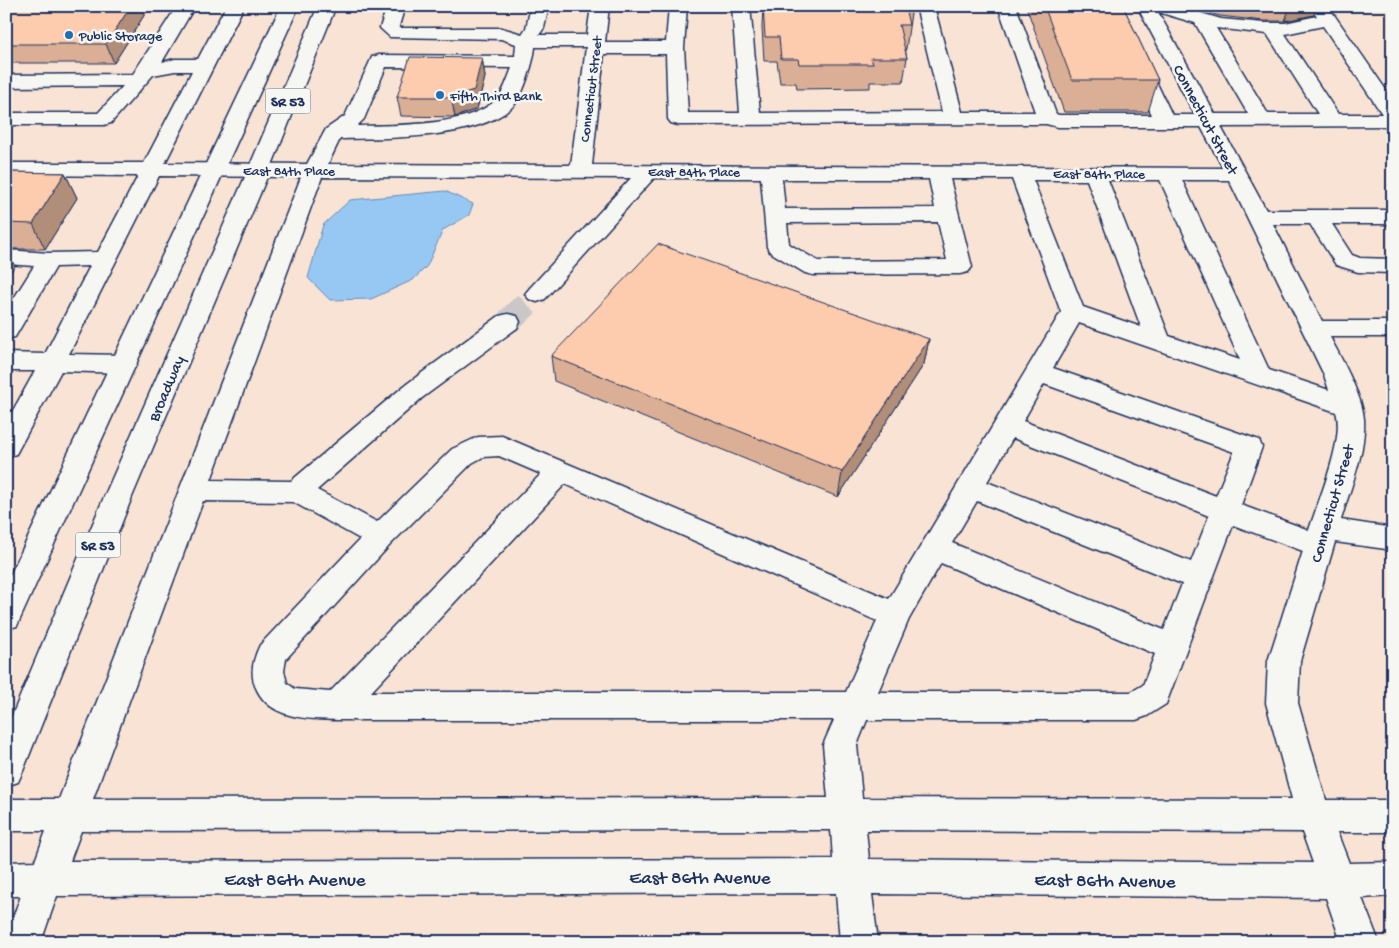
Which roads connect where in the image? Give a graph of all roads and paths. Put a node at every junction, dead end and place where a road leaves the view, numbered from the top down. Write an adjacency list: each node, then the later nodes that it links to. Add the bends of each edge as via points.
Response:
1 (186, 6): 23 (street)
2 (235, 6): 22 (street)
3 (290, 6): 38 (street, SR 53)
4 (327, 6): 39 (street, Broadway / SR 53)
5 (396, 6): 18 (street, via 389,28 396,33 502,34)
6 (540, 6): 18 (street, via 535,28)
7 (600, 6): 19 (street, Connecticut Street)
8 (678, 6): 20 (street)
9 (741, 6): 26 (street)
10 (925, 6): 27 (street)
11 (1007, 6): 28 (street)
12 (1111, 6): 31 (street)
13 (1146, 6): 32 (street, Connecticut Street)
14 (1159, 6): 16 (street)
15 (1323, 13): 17 (street, via 1312,25); 25 (street)
16 (1202, 20): 17 (street); 33 (street)
17 (1273, 30): 34 (street)
18 (526, 41): 19 (street); 21 (street)
19 (596, 44): 20 (street); 41 (street, Connecticut Street)
20 (675, 48): 26 (street, via 678,119)
21 (524, 62): 35 (street, via 507,101 465,123 409,131); 35 (street, via 379,61 354,119)
22 (205, 65): 23 (street, via 175,65); 37 (street)
23 (143, 75): 24 (street); 29 (street, via 104,119)
24 (6, 80)
25 (1393, 115)
26 (750, 118): 27 (street)
27 (954, 118): 28 (street)
28 (1047, 118): 31 (street, via 1058,121)
29 (6, 120)
30 (1393, 120): 34 (street)
31 (1165, 121): 32 (street)
32 (1208, 121): 33 (street); 48 (street, Connecticut Street)
33 (1262, 121): 34 (street)
34 (1333, 121)
35 (333, 133): 40 (street)
36 (6, 169): 37 (street, East 84th Place)
37 (150, 170): 38 (street, East 84th Place); 55 (street)
38 (213, 170): 39 (street, East 84th Place); 67 (street, SR 53)
39 (259, 170): 40 (street, East 84th Place); 88 (street, Broadway / SR 53, via 118,497)
40 (314, 170): 41 (street, East 84th Place); 75 (street)
41 (581, 171): 42 (street, East 84th Place)
42 (649, 171): 43 (street, East 84th Place); 58 (street)
43 (771, 172): 44 (street, East 84th Place); 50 (street)
44 (938, 172): 45 (street, East 84th Place); 49 (street)
45 (1020, 173): 46 (street, East 84th Place); 59 (street)
46 (1095, 173): 47 (street, East 84th Place); 64 (street)
47 (1168, 173): 48 (street, East 84th Place); 69 (street)
48 (1237, 174): 51 (street, Connecticut Street)
49 (948, 215): 50 (street); 50 (street, via 960,267 813,268 778,247)
50 (775, 216)
51 (1259, 217): 52 (street); 61 (street, Connecticut Street)
52 (1317, 217): 53 (street); 57 (street, via 1344,260 1358,265)
53 (1393, 217)
54 (6, 257): 56 (street)
55 (105, 259): 56 (street); 66 (street)
56 (49, 260): 62 (street)
57 (1393, 266)
58 (537, 294)
59 (1073, 312): 64 (street); 68 (street)
60 (508, 322): 76 (street, via 413,392)
61 (1315, 329): 63 (street); 70 (street, Connecticut Street)
62 (6, 331)
63 (1390, 333)
64 (1159, 341): 69 (street)
65 (6, 362): 66 (street)
66 (52, 364): 67 (street); 72 (street)
67 (124, 364): 84 (street, SR 53)
68 (1038, 372): 71 (street); 77 (street, via 1249,447)
69 (1259, 375): 70 (street)
70 (1348, 406): 79 (street, Connecticut Street, via 1352,417 1350,444)
71 (1006, 425): 74 (street); 77 (street)
72 (6, 447)
73 (561, 471): 78 (street, via 502,446 478,447 462,456); 83 (street); 86 (street)
74 (971, 487): 81 (street); 82 (street)
75 (194, 490): 76 (street); 91 (street)
76 (297, 492): 78 (street)
77 (1225, 511): 79 (street); 82 (street)
78 (380, 537): 86 (street, via 272,654 267,669 272,690 288,702)
79 (1322, 537): 80 (street); 92 (street, Connecticut Street, via 1284,661 1282,703)
80 (1393, 539)
81 (934, 548): 83 (street); 85 (street)
82 (1199, 578): 85 (street)
83 (895, 615): 87 (street)
84 (6, 617)
85 (1173, 648): 87 (street, via 1155,694 1136,706)
86 (337, 706): 87 (street)
87 (855, 706): 89 (street, via 840,745)
88 (6, 770)
89 (846, 814): 91 (street); 92 (street); 94 (street)
90 (6, 815): 91 (street)
91 (71, 815): 95 (street)
92 (1313, 815): 93 (street); 98 (street, Connecticut Street)
93 (1393, 816)
94 (852, 876): 95 (street, East 86th Avenue); 98 (street, East 86th Avenue); 100 (street)
95 (46, 879): 97 (street, East 86th Avenue); 99 (street)
96 (1393, 879): 98 (street, East 86th Avenue)
97 (6, 880)
98 (1337, 881): 101 (street, Connecticut Street)
99 (22, 942)
100 (859, 942)
101 (1360, 942)

